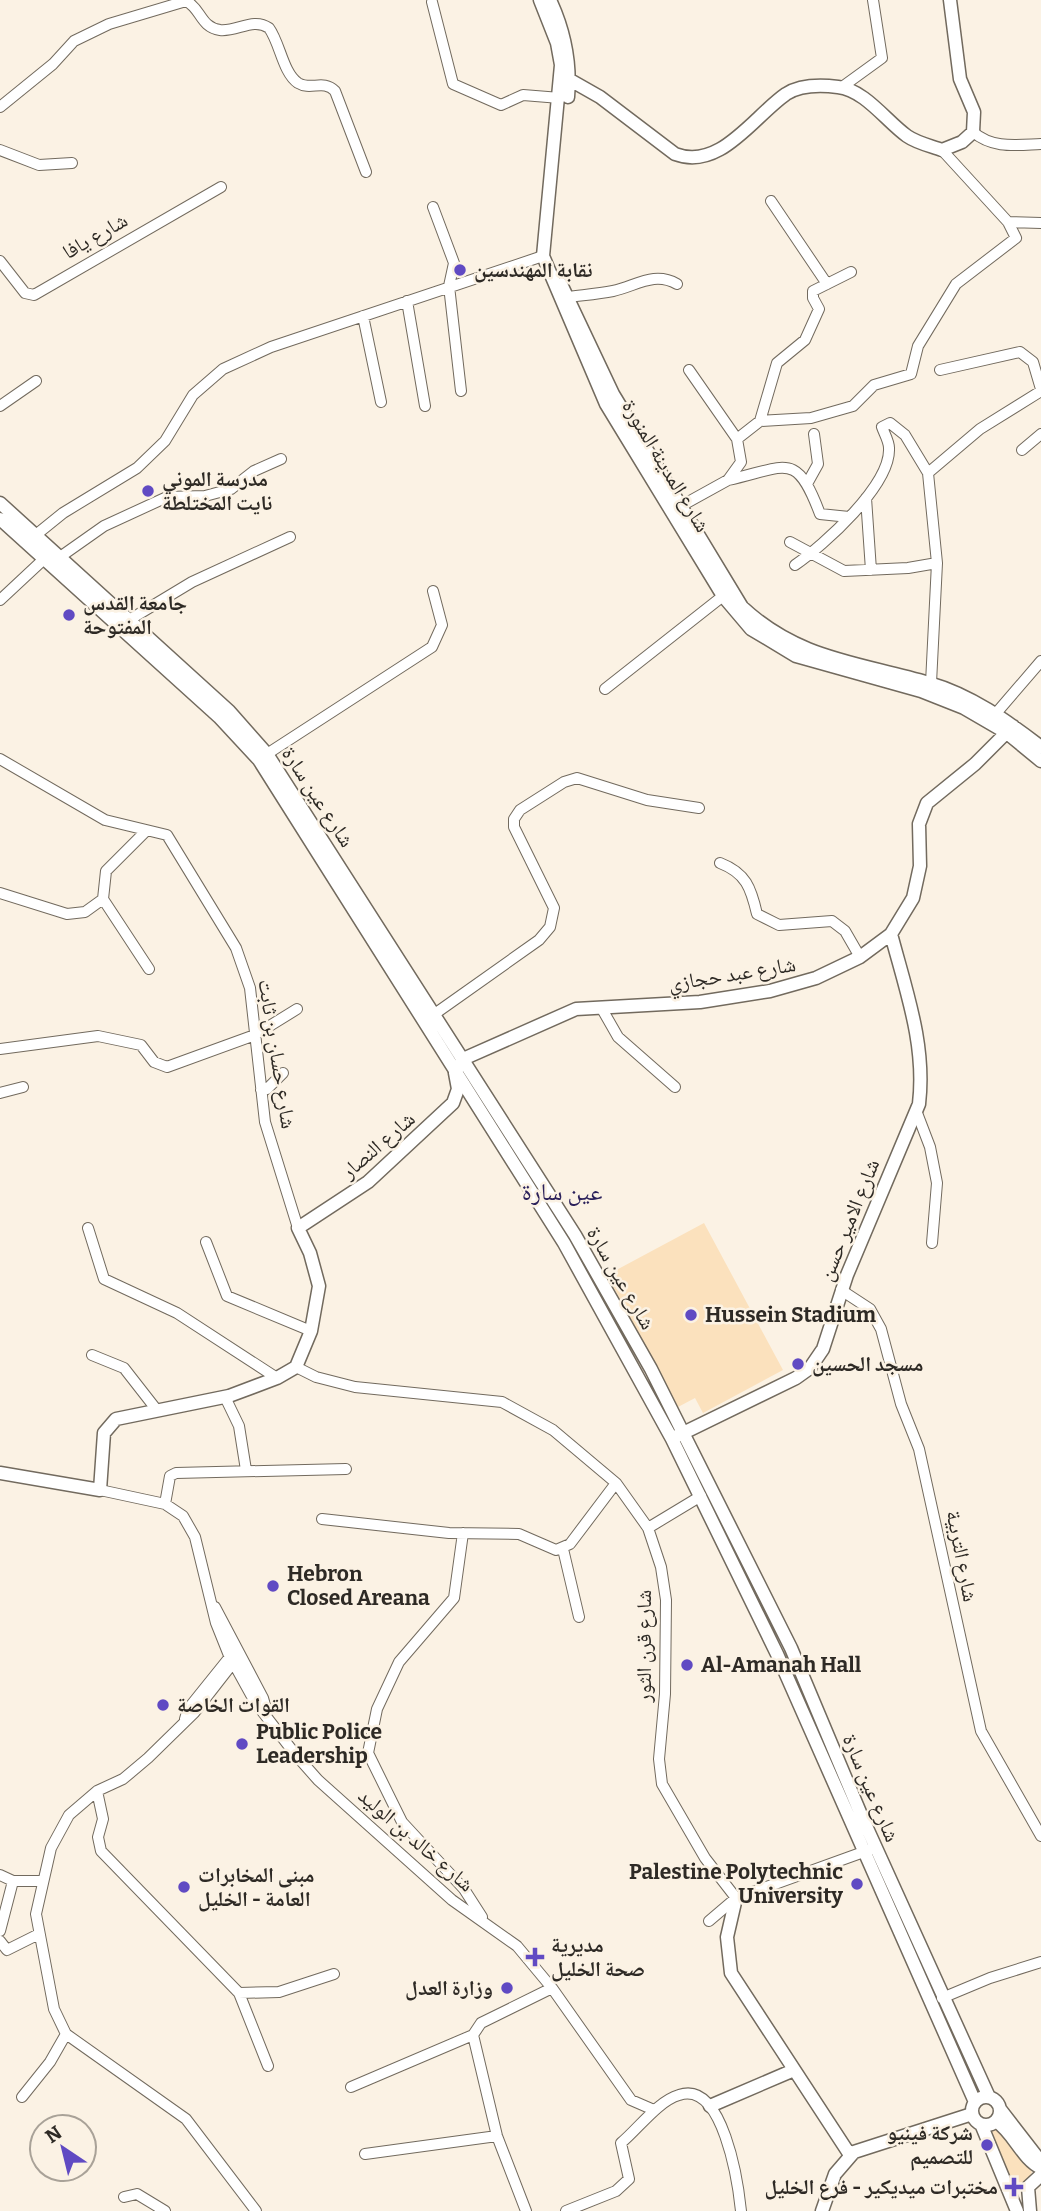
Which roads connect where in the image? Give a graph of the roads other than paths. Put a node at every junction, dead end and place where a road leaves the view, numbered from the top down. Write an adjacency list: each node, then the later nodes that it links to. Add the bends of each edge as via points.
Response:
1 (540, 0): 6 (street, شارع المدينة المنورة)
2 (550, 0): 6 (street, شارع المدينة المنورة, via 570,66)
3 (873, 0): 7 (street, via 882,58)
4 (950, 0): 10 (street, via 960,79 974,112)
5 (432, 2): 8 (street, via 453,84 501,105 523,95)
6 (565, 77): 7 (street, via 686,158 710,155 788,93 805,87); 8 (street, شارع المدينة المنورة); 27 (street, شارع المدينة المنورة, via 551,253)
7 (842, 87): 13 (street, via 855,92 909,138)
8 (560, 98): 21 (street, شارع المدينة المنورة)
9 (0, 107): 15 (street, via 74,41 109,24 186,1 213,28 256,23 269,28 295,80 324,84 335,91)
10 (973, 132): 11 (street, via 1002,146); 13 (street)
11 (1041, 145)
12 (0, 150): 14 (street, via 39,164)
13 (942, 150): 19 (street)
14 (72, 163)
15 (366, 172)
16 (221, 187): 22 (street, شارع يافا, via 34,295 26,293)
17 (771, 201): 25 (street)
18 (433, 207): 26 (street, via 454,263)
19 (1008, 222): 20 (street); 38 (street, via 1016,238 956,284 918,346 911,374 874,385 853,406 811,418)
20 (1041, 223)
21 (543, 256): 26 (street); 62 (street, شارع المدينة المنورة, via 606,404)
22 (0, 261)
23 (851, 272): 25 (street)
24 (677, 284): 27 (street, via 652,277 614,291)
25 (827, 284): 38 (street, via 813,291 819,309 805,340 777,363)
26 (449, 286): 28 (street); 34 (street)
27 (568, 297): 49 (street, شارع المدينة المنورة, via 613,394)
28 (407, 301): 29 (street); 37 (street)
29 (363, 316): 35 (street); 53 (street, via 271,346 223,369 193,395 165,441 137,468 63,513)
30 (689, 370): 41 (street)
31 (940, 370): 33 (street, via 1020,352 1033,362)
32 (36, 381): 36 (street)
33 (1041, 390): 44 (street, via 980,429)
34 (461, 391)
35 (381, 402)
36 (0, 406)
37 (425, 406)
38 (760, 421): 41 (street)
39 (814, 434): 46 (street, via 818,464)
40 (1041, 434): 42 (street)
41 (737, 439): 45 (street, via 741,463)
42 (1022, 450)
43 (281, 460): 56 (street, via 225,491 167,497 104,526)
44 (928, 474): 47 (street, via 905,435 890,423 882,427 890,447 886,467); 58 (street)
45 (729, 480): 46 (street, via 786,467 799,471); 49 (street)
46 (808, 482): 50 (street, via 820,514)
47 (866, 498): 50 (street); 60 (street)
48 (0, 503): 53 (street)
49 (681, 506): 66 (street, شارع المدينة المنورة, via 728,588 770,631 809,651)
50 (849, 517): 55 (street)
51 (0, 519): 53 (street)
52 (290, 537): 64 (street, via 192,582)
53 (33, 539): 56 (street, شارع عين سارة); 57 (street, شارع عين سارة)
54 (790, 542): 55 (street)
55 (811, 555): 59 (street); 60 (street, via 838,570)
56 (60, 557): 64 (street, شارع عين سارة)
57 (44, 559): 63 (street); 89 (street, شارع عين سارة, via 219,716 253,753)
58 (937, 563): 60 (street); 66 (street)
59 (796, 565)
60 (871, 570)
61 (433, 591): 71 (street, via 442,625 432,648)
62 (723, 596): 67 (street); 68 (street, شارع المدينة المنورة, via 751,629 796,656 922,691)
63 (0, 600)
64 (129, 620): 71 (street, شارع عين سارة, via 229,710)
65 (1041, 661): 68 (street)
66 (931, 683): 68 (street, شارع المدينة المنورة, via 971,700)
67 (605, 689)
68 (992, 718): 69 (street, شارع المدينة المنورة)
69 (1010, 729): 70 (street, شارع المدينة المنورة); 73 (street, شارع المدينة المنورة); 79 (street, شارع عبد حجازي, via 927,803 919,824 916,888)
70 (1041, 747)
71 (267, 754): 84 (street, شارع عين سارة)
72 (0, 759): 75 (street, شارع حسان بن ثابت, via 105,820)
73 (1041, 761)
74 (699, 808): 84 (street, via 647,800 577,778 518,812 514,827 554,908 550,927 539,940)
75 (146, 831): 78 (street, via 106,871); 85 (street, شارع حسان بن ثابت, via 167,835 236,948 250,988)
76 (720, 863): 80 (street, via 738,870 757,914 779,925 832,921 845,931)
77 (0, 893): 78 (street, via 67,914 85,912)
78 (103, 899): 81 (street)
79 (891, 934): 80 (street, شارع عبد حجازي); 94 (street, شارع الامير حسن, via 920,1044 923,1074)
80 (860, 957): 83 (street, شارع عبد حجازي, via 816,978 771,991)
81 (149, 969)
82 (297, 1009): 85 (street)
83 (602, 1009): 87 (street, شارع عبد حجازي, via 576,1009); 91 (street, via 618,1037)
84 (436, 1013): 87 (street, شارع عين سارة)
85 (255, 1035): 86 (street, via 167,1067 154,1062 141,1045 98,1036); 92 (street, شارع حسان بن ثابت)
86 (0, 1049)
87 (463, 1059): 89 (street); 106 (street, شارع عين سارة, via 575,1235)
88 (283, 1073): 92 (street)
89 (455, 1073): 96 (street, شارع النصار, via 458,1089 453,1103 368,1182); 107 (street, شارع عين سارة, via 564,1242)
90 (23, 1087): 93 (street)
91 (675, 1087)
92 (261, 1090): 96 (street, شارع حسان بن ثابت, via 265,1122)
93 (0, 1093)
94 (917, 1113): 98 (street, via 937,1183); 99 (street, شارع الامير حسن, via 902,1139)
95 (88, 1228): 103 (street, via 104,1279 177,1312)
96 (298, 1228): 100 (street, شارع حسان بن ثابت, via 318,1286)
97 (206, 1242): 100 (street, via 228,1296)
98 (932, 1243)
99 (841, 1290): 106 (street, شارع الامير حسن, via 823,1349 810,1368); 122 (street, شارع التربية, via 870,1309 881,1329 901,1404 919,1449 981,1731)
100 (311, 1331): 102 (street, شارع حسان بن ثابت)
101 (92, 1355): 105 (street, via 124,1368)
102 (296, 1367): 103 (street); 111 (street, شارع قرن الثور, via 355,1387 502,1402 553,1430)
103 (277, 1378): 104 (street)
104 (225, 1397): 105 (street); 108 (street, via 239,1426)
105 (156, 1409): 112 (street, via 122,1416 108,1427)
106 (685, 1433): 107 (street, شارع الامير حسن); 123 (street, شارع عين سارة, via 791,1648)
107 (672, 1439): 113 (street, شارع عين سارة)
108 (246, 1469): 109 (street); 114 (street, via 176,1473 170,1476)
109 (346, 1469)
110 (0, 1473): 112 (street)
111 (616, 1483): 116 (street, شارع قرن الثور); 118 (street)
112 (100, 1490): 114 (street)
113 (701, 1496): 116 (street); 123 (street, شارع عين سارة)
114 (165, 1504): 120 (street, شارع خالد بن الوليد, via 190,1524 212,1602)
115 (322, 1520): 117 (street)
116 (648, 1528): 127 (street, شارع قرن الثور, via 666,1600 659,1759 662,1784 705,1858)
117 (463, 1533): 118 (street, via 519,1534 549,1550); 128 (street, via 454,1598 399,1662 377,1709 368,1754 402,1822 464,1889)
118 (563, 1549): 119 (street)
119 (579, 1617)
120 (234, 1657): 121 (street, via 194,1713 148,1758 123,1779); 128 (street, شارع خالد بن الوليد, via 263,1698 268,1716 318,1780 452,1900)
121 (97, 1791): 126 (street, via 69,1815 51,1848); 136 (street, via 103,1819 98,1837 101,1851)
122 (1041, 1836)
123 (871, 1849): 127 (street); 137 (street, شارع عين سارة)
124 (0, 1874): 125 (street)
125 (13, 1881): 126 (street); 130 (street)
126 (41, 1881): 131 (street, via 36,1914)
127 (736, 1898): 129 (street); 141 (street, via 727,1937 731,1973)
128 (485, 1920): 135 (street, شارع خالد بن الوليد, via 517,1946)
129 (709, 1921)
130 (0, 1931)
131 (39, 1934): 132 (street, via 7,1950); 138 (street, via 54,2009)
132 (0, 1941)
133 (1041, 1962): 137 (street)
134 (334, 1974): 136 (street, via 279,1992)
135 (552, 1988): 139 (street, via 481,2023); 145 (street, شارع خالد بن الوليد)
136 (239, 1993): 140 (street)
137 (937, 2002): 144 (street, شارع عين سارة, via 957,2031); 148 (street)
138 (66, 2034): 143 (street); 159 (street, via 186,2119)
139 (473, 2035): 142 (street); 151 (street)
140 (268, 2066)
141 (794, 2070): 146 (street); 153 (street)
142 (351, 2087)
143 (22, 2097)
144 (989, 2097): 148 (street); 149 (street, شارع عين سارة, via 997,2102)
145 (631, 2100): 147 (street); 150 (street, شارع خالد بن الوليد)
146 (710, 2106): 147 (street, via 690,2092 676,2095); 162 (street, via 727,2143)
147 (654, 2110): 150 (street)
148 (976, 2113): 149 (street); 153 (street); 164 (street)
149 (998, 2115): 154 (street); 155 (street, via 1034,2165)
150 (646, 2122): 161 (street, via 621,2143 629,2179 616,2191)
151 (497, 2136): 152 (street); 160 (street)
152 (365, 2154)
153 (850, 2155): 163 (street, via 835,2174)
154 (1041, 2162)
155 (1041, 2168)
156 (1041, 2175): 165 (street, via 1028,2188)
157 (124, 2197): 158 (street, via 137,2194)
158 (165, 2211)
159 (256, 2211)
160 (526, 2211)
161 (566, 2211)
162 (741, 2211)
163 (822, 2211)
164 (1017, 2211)
165 (1030, 2211)

